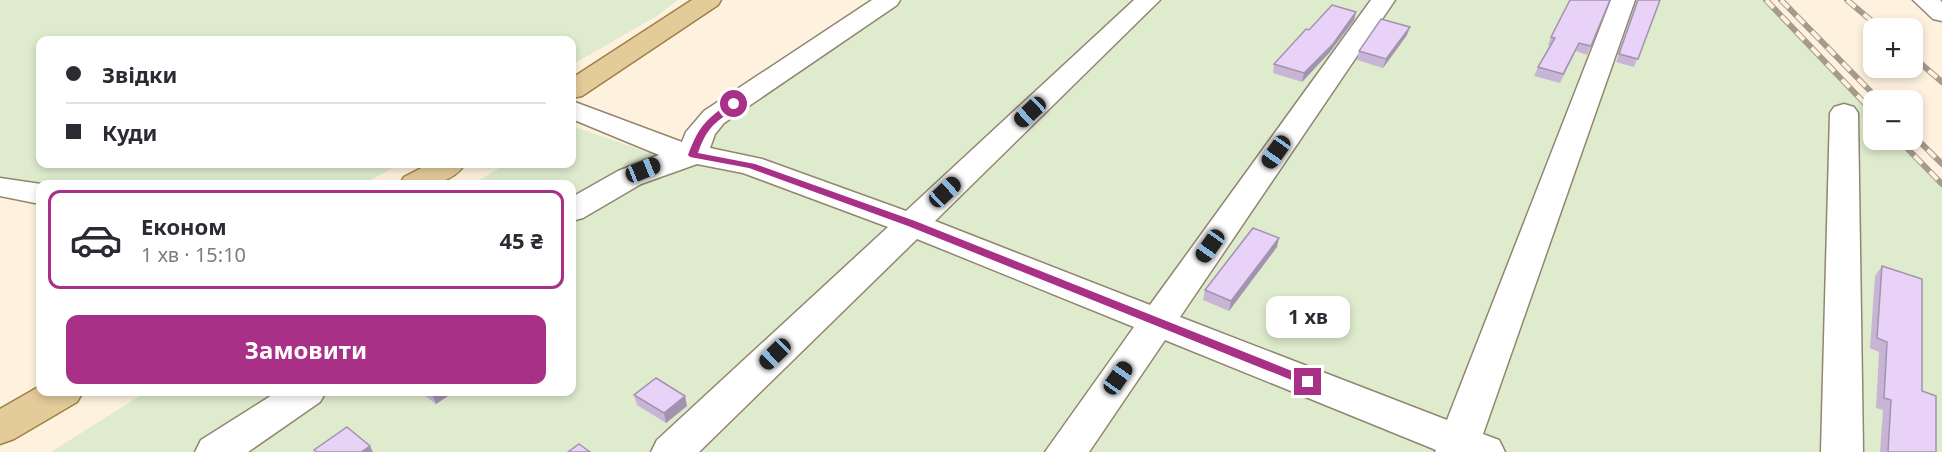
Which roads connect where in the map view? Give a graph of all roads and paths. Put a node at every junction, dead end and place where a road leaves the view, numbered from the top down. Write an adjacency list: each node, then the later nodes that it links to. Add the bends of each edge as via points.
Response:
1 (709, 0): 8 (main road)
2 (888, 0): 11 (street, via 714,117 701,132)
3 (1148, 0): 17 (street)
4 (1383, 0): 18 (street)
5 (1623, 0): 22 (street)
6 (1925, 0): 7 (street)
7 (1942, 14)
8 (576, 87)
9 (576, 111): 11 (street, via 633,136)
10 (1844, 112): 26 (street)
11 (693, 155): 16 (street, via 629,176); 17 (street, via 752,166)
12 (443, 168): 13 (main road)
13 (422, 180)
14 (0, 187): 15 (street)
15 (36, 193)
16 (576, 209)
17 (911, 224): 18 (street); 24 (street)
18 (1157, 322): 22 (street); 25 (street)
19 (56, 396): 21 (main road)
20 (300, 396): 23 (street)
21 (0, 428)
22 (1466, 449)
23 (216, 452)
24 (672, 452)
25 (1066, 452)
26 (1842, 452)

